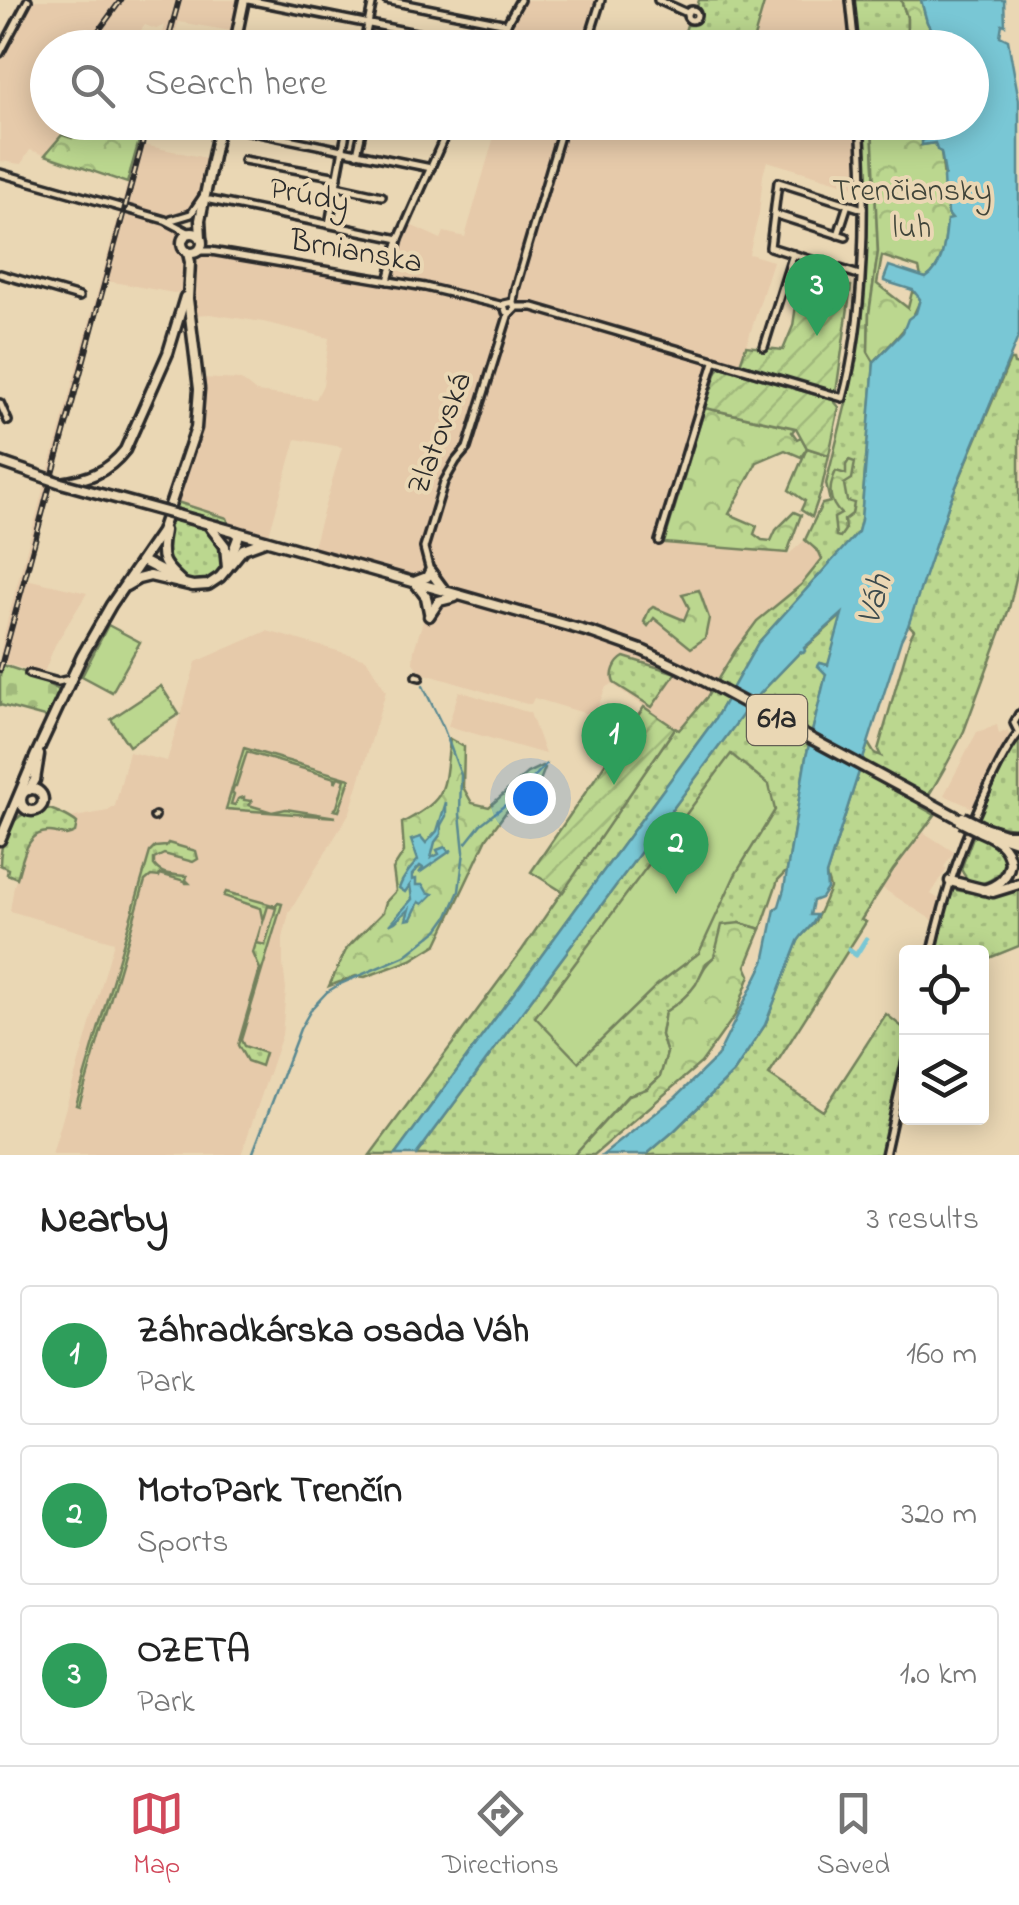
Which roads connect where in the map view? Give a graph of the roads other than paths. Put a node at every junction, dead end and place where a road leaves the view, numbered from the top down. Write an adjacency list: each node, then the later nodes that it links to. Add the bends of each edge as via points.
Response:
1 (28, 0): 18 (street)
2 (246, 0): 10 (street); 12 (main road)
3 (373, 0): 10 (street)
4 (386, 0): 11 (street)
5 (520, 0): 11 (street)
6 (601, 0): 16 (street)
7 (658, 0): 8 (street, via 690,12)
8 (696, 0)
9 (850, 0): 17 (street)
10 (368, 24): 13 (street); 14 (street)
11 (506, 24): 15 (street)
12 (239, 30)
13 (367, 30)
14 (399, 30)
15 (503, 30)
16 (592, 30)
17 (853, 30)
18 (0, 52)
19 (217, 140): 33 (main road)
20 (292, 140): 26 (street)
21 (345, 140): 26 (street)
22 (361, 140): 27 (street)
23 (444, 140): 29 (street)
24 (559, 140): 50 (street)
25 (861, 140): 36 (street)
26 (343, 151): 27 (street); 31 (street)
27 (358, 154): 29 (street)
28 (244, 160): 31 (street)
29 (431, 168): 42 (street)
30 (0, 173): 38 (street)
31 (338, 177): 32 (street)
32 (336, 186): 34 (street); 40 (street)
33 (208, 196): 38 (street, via 191,214); 39 (main road); 40 (street, Prúdy)
34 (382, 196)
35 (848, 204): 36 (street); 37 (street, via 842,236); 37 (street, via 778,182)
36 (863, 209): 46 (street)
37 (774, 214): 44 (street, via 770,247)
38 (165, 220): 41 (street)
39 (200, 220): 41 (main road); 43 (main road)
40 (329, 224): 42 (street, Prúdy)
41 (189, 234): 43 (main road); 43 (main road, via 182,246)
42 (399, 239): 47 (street)
43 (198, 247): 47 (street, Brnianska); 48 (main road); 53 (main road)
44 (793, 254): 46 (street); 54 (street)
45 (0, 274): 49 (street)
46 (860, 275): 55 (street, via 843,398)
47 (388, 281): 51 (street, Brnianska)
48 (188, 288): 53 (main road); 59 (main road, via 174,339 124,450 93,477)
49 (80, 298)
50 (514, 304): 51 (street); 52 (street); 55 (street)
51 (504, 306): 52 (street)
52 (508, 313): 67 (street, Zlatovská, via 468,448 444,482 424,548)
53 (190, 320): 60 (main road, via 199,411)
54 (764, 347)
55 (714, 362): 64 (street)
56 (0, 406): 57 (street)
57 (8, 420)
58 (0, 462): 59 (main road, 61a, bridge)
59 (60, 482): 61 (main road, 61a, bridge)
60 (166, 521): 65 (main road); 69 (main road, via 161,556)
61 (209, 524): 62 (main road, 61a); 66 (main road, via 224,542)
62 (238, 532): 63 (main road, 61a); 66 (main road)
63 (265, 540): 66 (main road, via 242,549); 68 (main road, 61a)
64 (660, 541)
65 (142, 561): 69 (main road); 70 (main road)
66 (226, 568): 69 (main road, via 208,584)
67 (430, 570): 68 (main road); 71 (main road)
68 (414, 582): 71 (main road, 61a); 72 (main road, via 426,597 428,616 439,602)
69 (183, 583): 70 (main road, via 144,576)
70 (122, 588): 74 (main road)
71 (444, 591): 72 (main road, 61a)
72 (463, 596): 82 (main road, 61a, bridge, via 612,639 684,670)
73 (29, 674): 75 (street)
74 (70, 679): 75 (street); 76 (main road)
75 (58, 682): 76 (street)
76 (65, 691): 79 (main road)
77 (1019, 714): 78 (street)
78 (1019, 734): 86 (street, via 973,818)
79 (42, 745): 80 (main road); 84 (main road)
80 (34, 791): 81 (main road, via 22,796); 81 (main road, via 41,806)
81 (25, 808): 84 (main road)
82 (980, 828): 83 (main road, 61a); 85 (main road, 61a); 88 (main road, 61a, via 1004,846 1010,863 1004,880)
83 (1019, 834)
84 (0, 840)
85 (1019, 842)
86 (950, 880): 88 (main road); 89 (street)
87 (1019, 884): 88 (main road)
88 (983, 890)
89 (934, 945)
90 (899, 1092): 91 (street)
91 (885, 1155)

